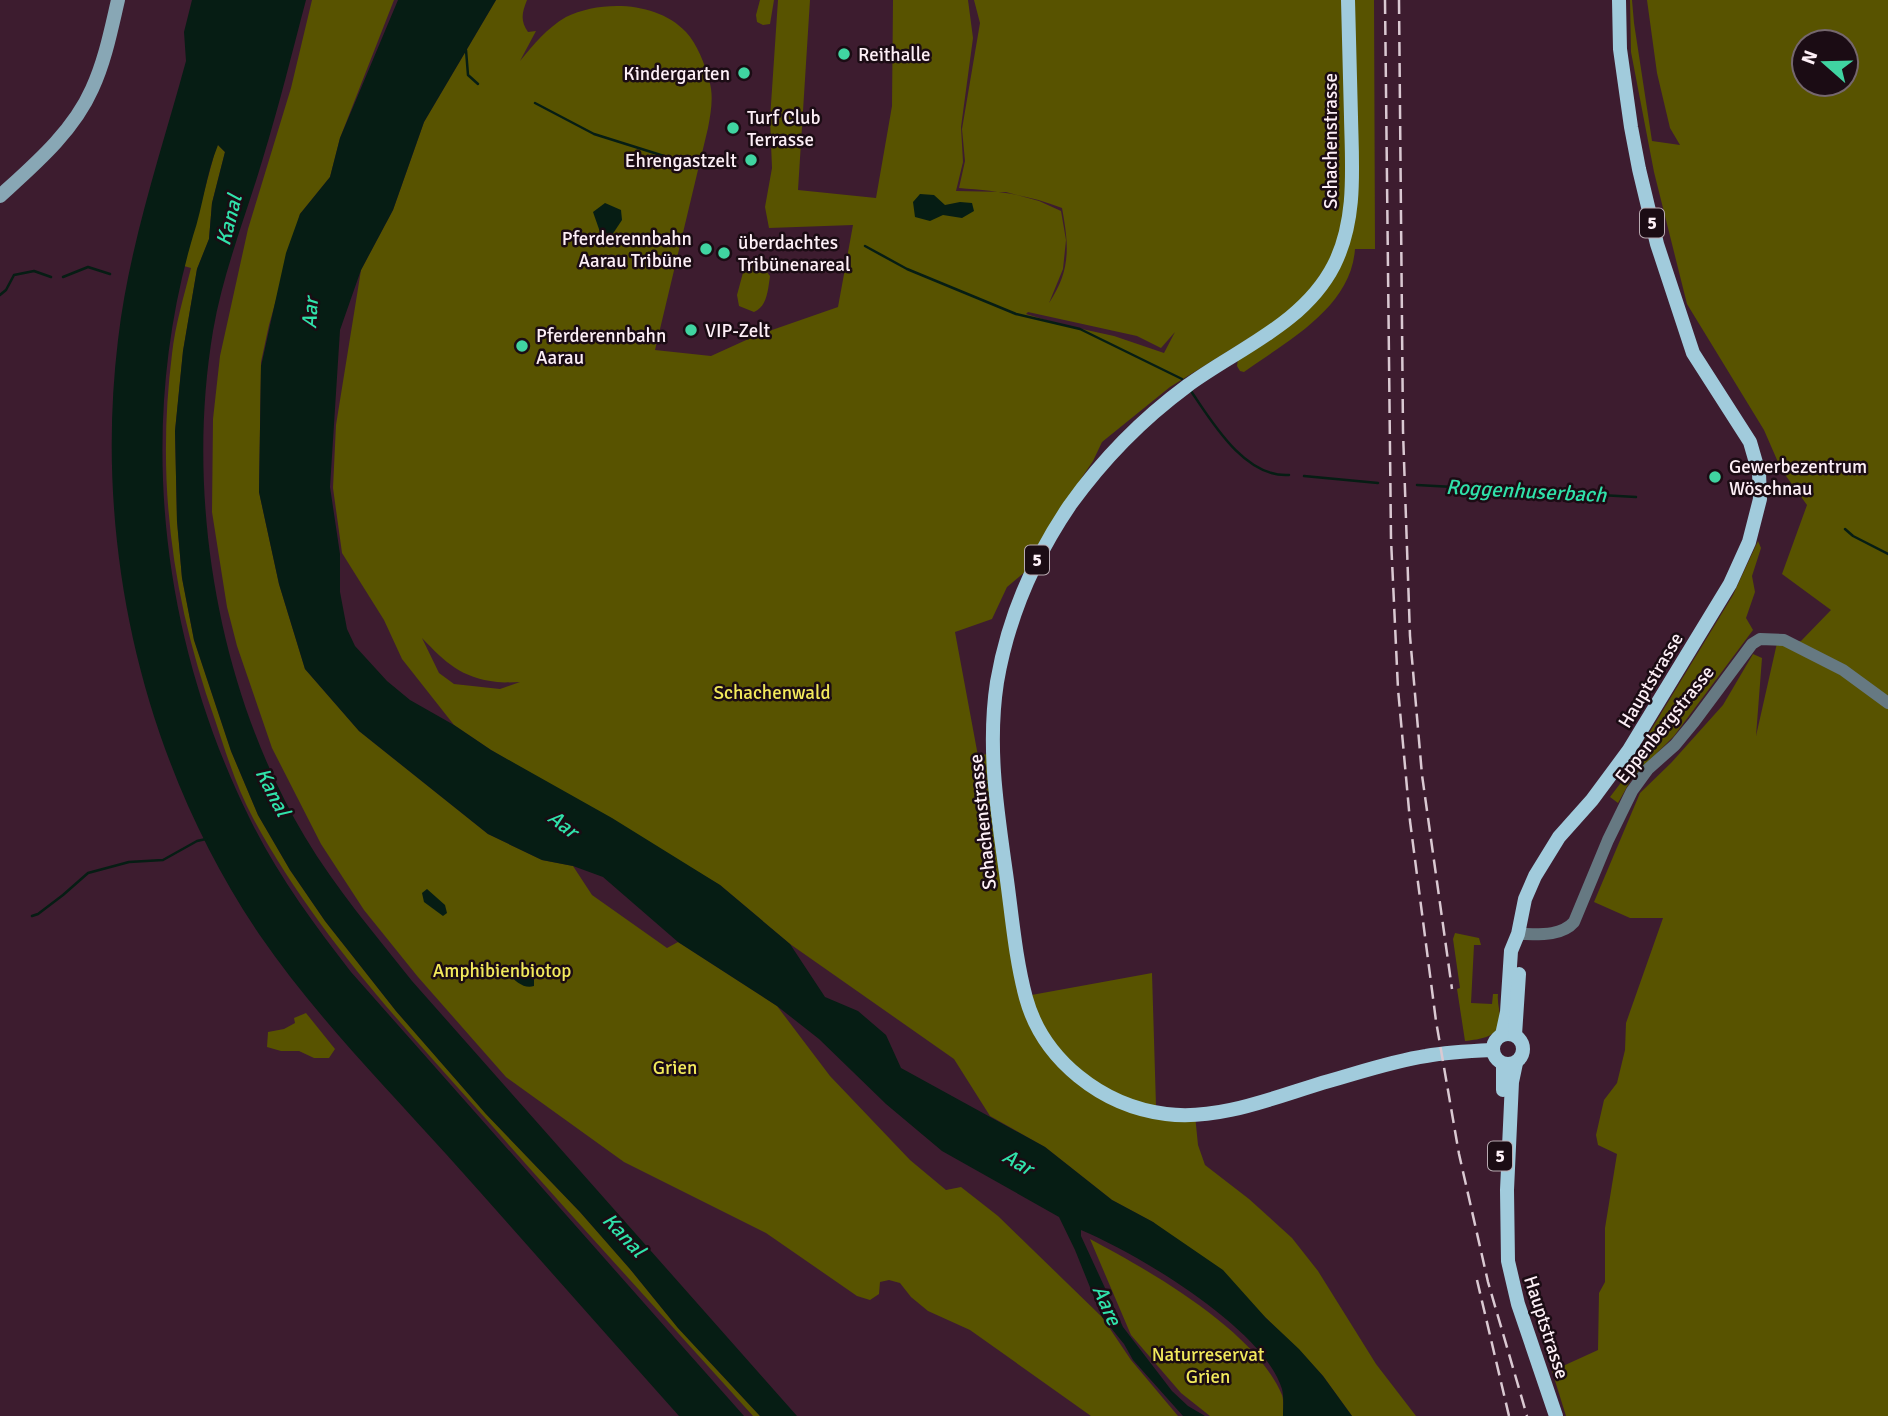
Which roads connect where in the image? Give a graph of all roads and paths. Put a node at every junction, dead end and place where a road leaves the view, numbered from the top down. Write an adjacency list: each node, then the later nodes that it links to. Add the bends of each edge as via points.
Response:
1 (118, 0): 4 (main road, via 92,91 44,155)
2 (1348, 0): 8 (main road, Schachenstrasse / 5, via 1352,190 1348,226 1337,259 1319,288 1289,318 1161,405 1120,442 1072,503 1037,561 1016,608 998,680 992,731 994,789 1026,997 1041,1033 1066,1066 1117,1101 1144,1110 1195,1115 1424,1056)
3 (1619, 0): 6 (main road, Hauptstrasse / 5, via 1619,38 1632,127 1657,244 1693,353 1756,457 1758,509 1744,557 1730,584 1629,750 1541,863 1525,899)
4 (0, 197)
5 (1888, 703): 6 (street, Eppenbergstrasse, via 1843,670 1784,640 1760,639 1675,745 1632,790 1574,922 1562,930)
6 (1518, 934): 7 (main road, Hauptstrasse / 5, via 1521,952)
7 (1508, 1035): 8 (main road); 9 (main road, Hauptstrasse, via 1524,1047 1522,1056)
8 (1486, 1050): 9 (main road)
9 (1510, 1063): 10 (main road, Hauptstrasse / 5, via 1506,1248 1518,1304)
10 (1556, 1416)

